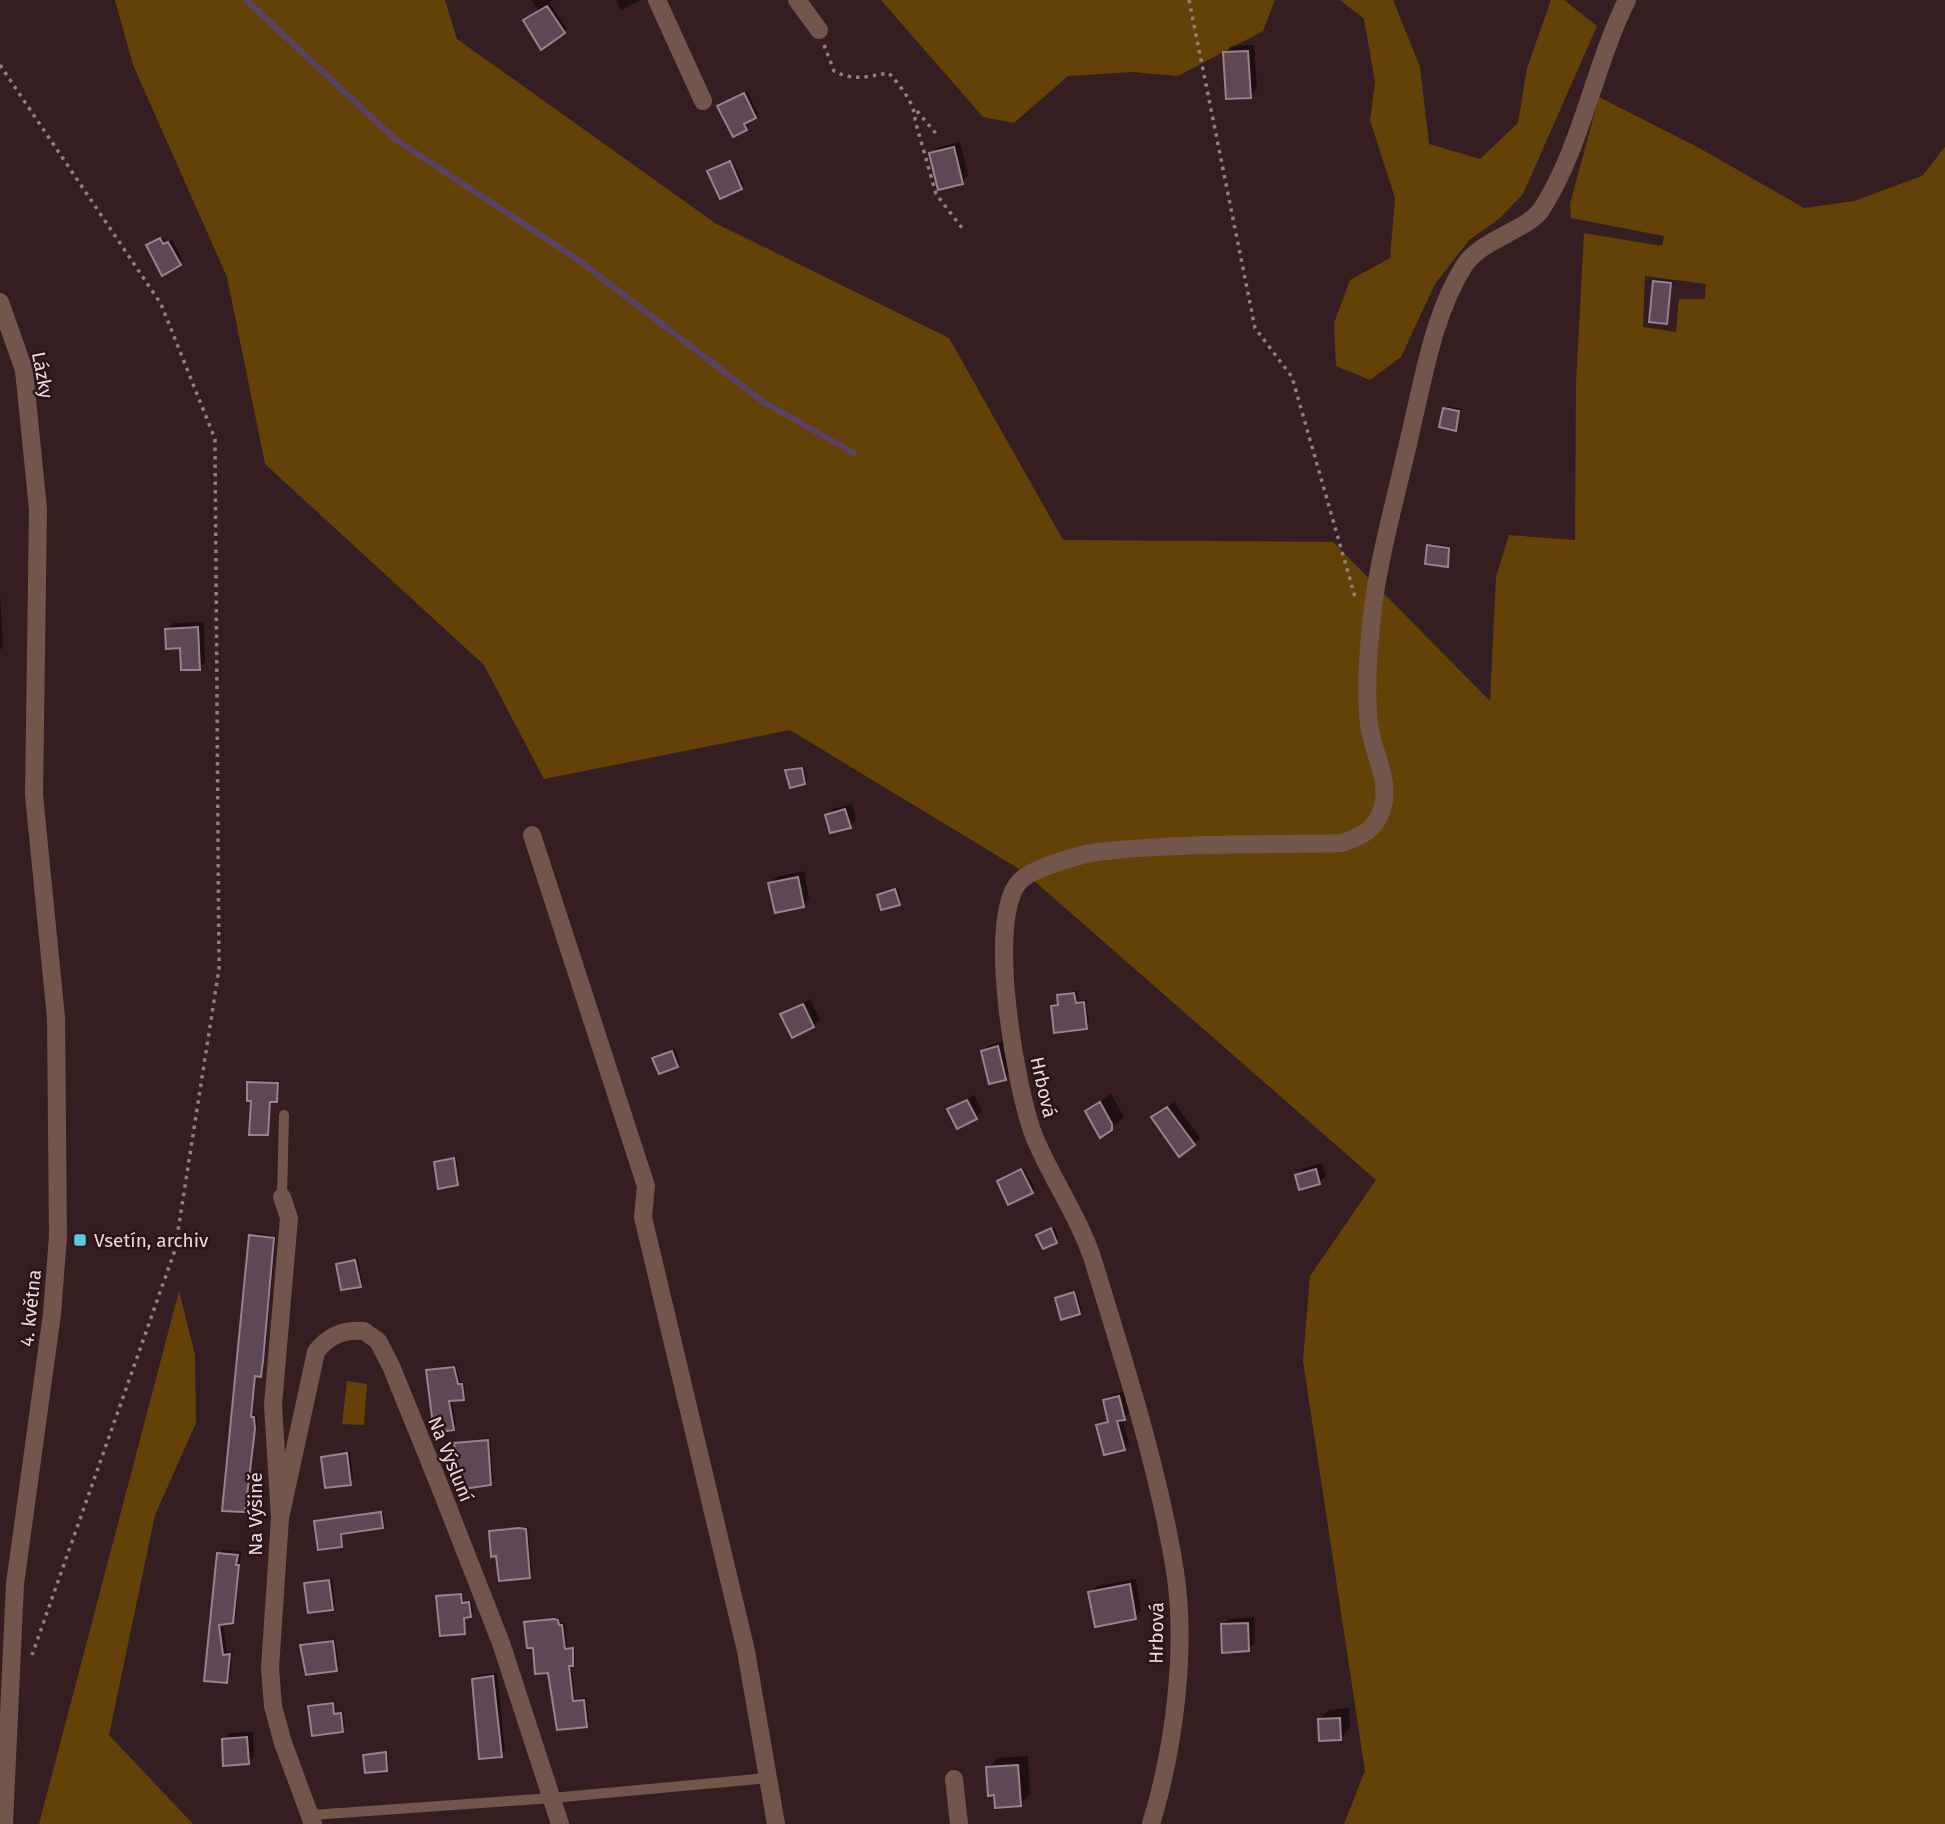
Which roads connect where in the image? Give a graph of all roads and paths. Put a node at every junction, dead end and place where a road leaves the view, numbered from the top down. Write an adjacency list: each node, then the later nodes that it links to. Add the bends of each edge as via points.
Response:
1 (657, 0): 7 (street)
2 (797, 0): 5 (street)
3 (1189, 0): 12 (path, via 1255,328 1292,377)
4 (1627, 0): 27 (street, Hrbová, via 1564,164 1539,213 1466,263 1435,330 1379,568 1370,652 1369,723 1384,786 1378,821 1366,835 1342,843 1103,851 1035,871 1010,894 1003,954 1022,1098 1034,1135 1091,1255 1163,1510 1175,1571 1178,1652 1168,1758)
5 (819, 30): 8 (path, via 834,71 853,78 888,73)
6 (0, 65): 18 (path, via 161,304 215,439 219,969 175,1250)
7 (703, 101)
8 (915, 109): 9 (path); 10 (path, via 930,181)
9 (938, 136)
10 (961, 228)
11 (0, 302): 13 (street, Lázky, via 24,370 38,509)
12 (1355, 600)
13 (34, 794): 23 (street, 4. května, via 56,1018 58,1236 52,1314 15,1584)
14 (532, 835): 19 (street, via 646,1186 643,1217 746,1651)
15 (284, 1115): 16 (lane)
16 (282, 1197): 17 (street, Na Výšině, via 289,1219 273,1405)
17 (279, 1518): 21 (street, Na Výsluní, via 316,1352 336,1334 364,1331 378,1341 391,1366 501,1643); 22 (street, Na Výšině, via 270,1668 273,1706)
18 (32, 1656)
19 (768, 1778): 21 (lane); 25 (street)
20 (954, 1779): 26 (street)
21 (552, 1798): 22 (lane); 24 (street, Na Výsluní)
22 (313, 1820)
23 (4, 1824)
24 (560, 1824)
25 (776, 1824)
26 (959, 1824)
27 (1151, 1824)

